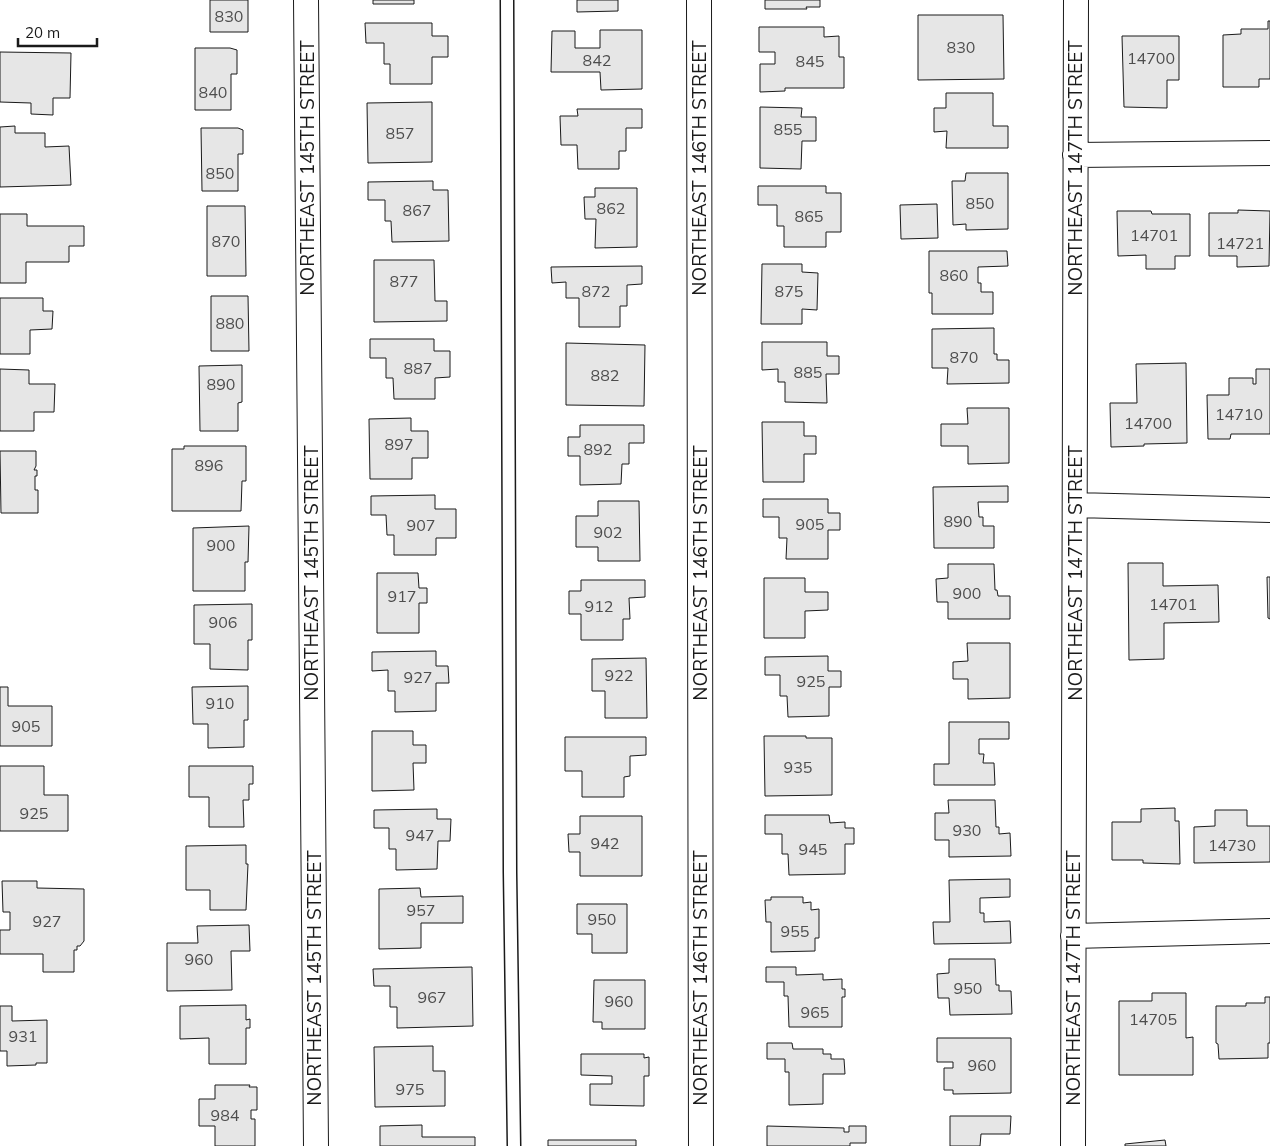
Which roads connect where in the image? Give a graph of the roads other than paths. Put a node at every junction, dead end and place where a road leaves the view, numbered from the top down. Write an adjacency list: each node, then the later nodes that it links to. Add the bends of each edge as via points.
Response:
1 (306, 0): 11 (street, NORTHEAST 145TH STREET)
2 (507, 0): 12 (lane)
3 (699, 0): 13 (street, NORTHEAST 146TH STREET)
4 (1076, 0): 6 (street, NORTHEAST 147TH STREET)
5 (1270, 153): 6 (street)
6 (1075, 155): 7 (street, NORTHEAST 147TH STREET)
7 (1075, 506): 8 (street); 10 (street, NORTHEAST 147TH STREET)
8 (1270, 510)
9 (1270, 931): 10 (street)
10 (1073, 936): 14 (street, NORTHEAST 147TH STREET)
11 (316, 1146)
12 (514, 1146)
13 (701, 1146)
14 (1074, 1146)

